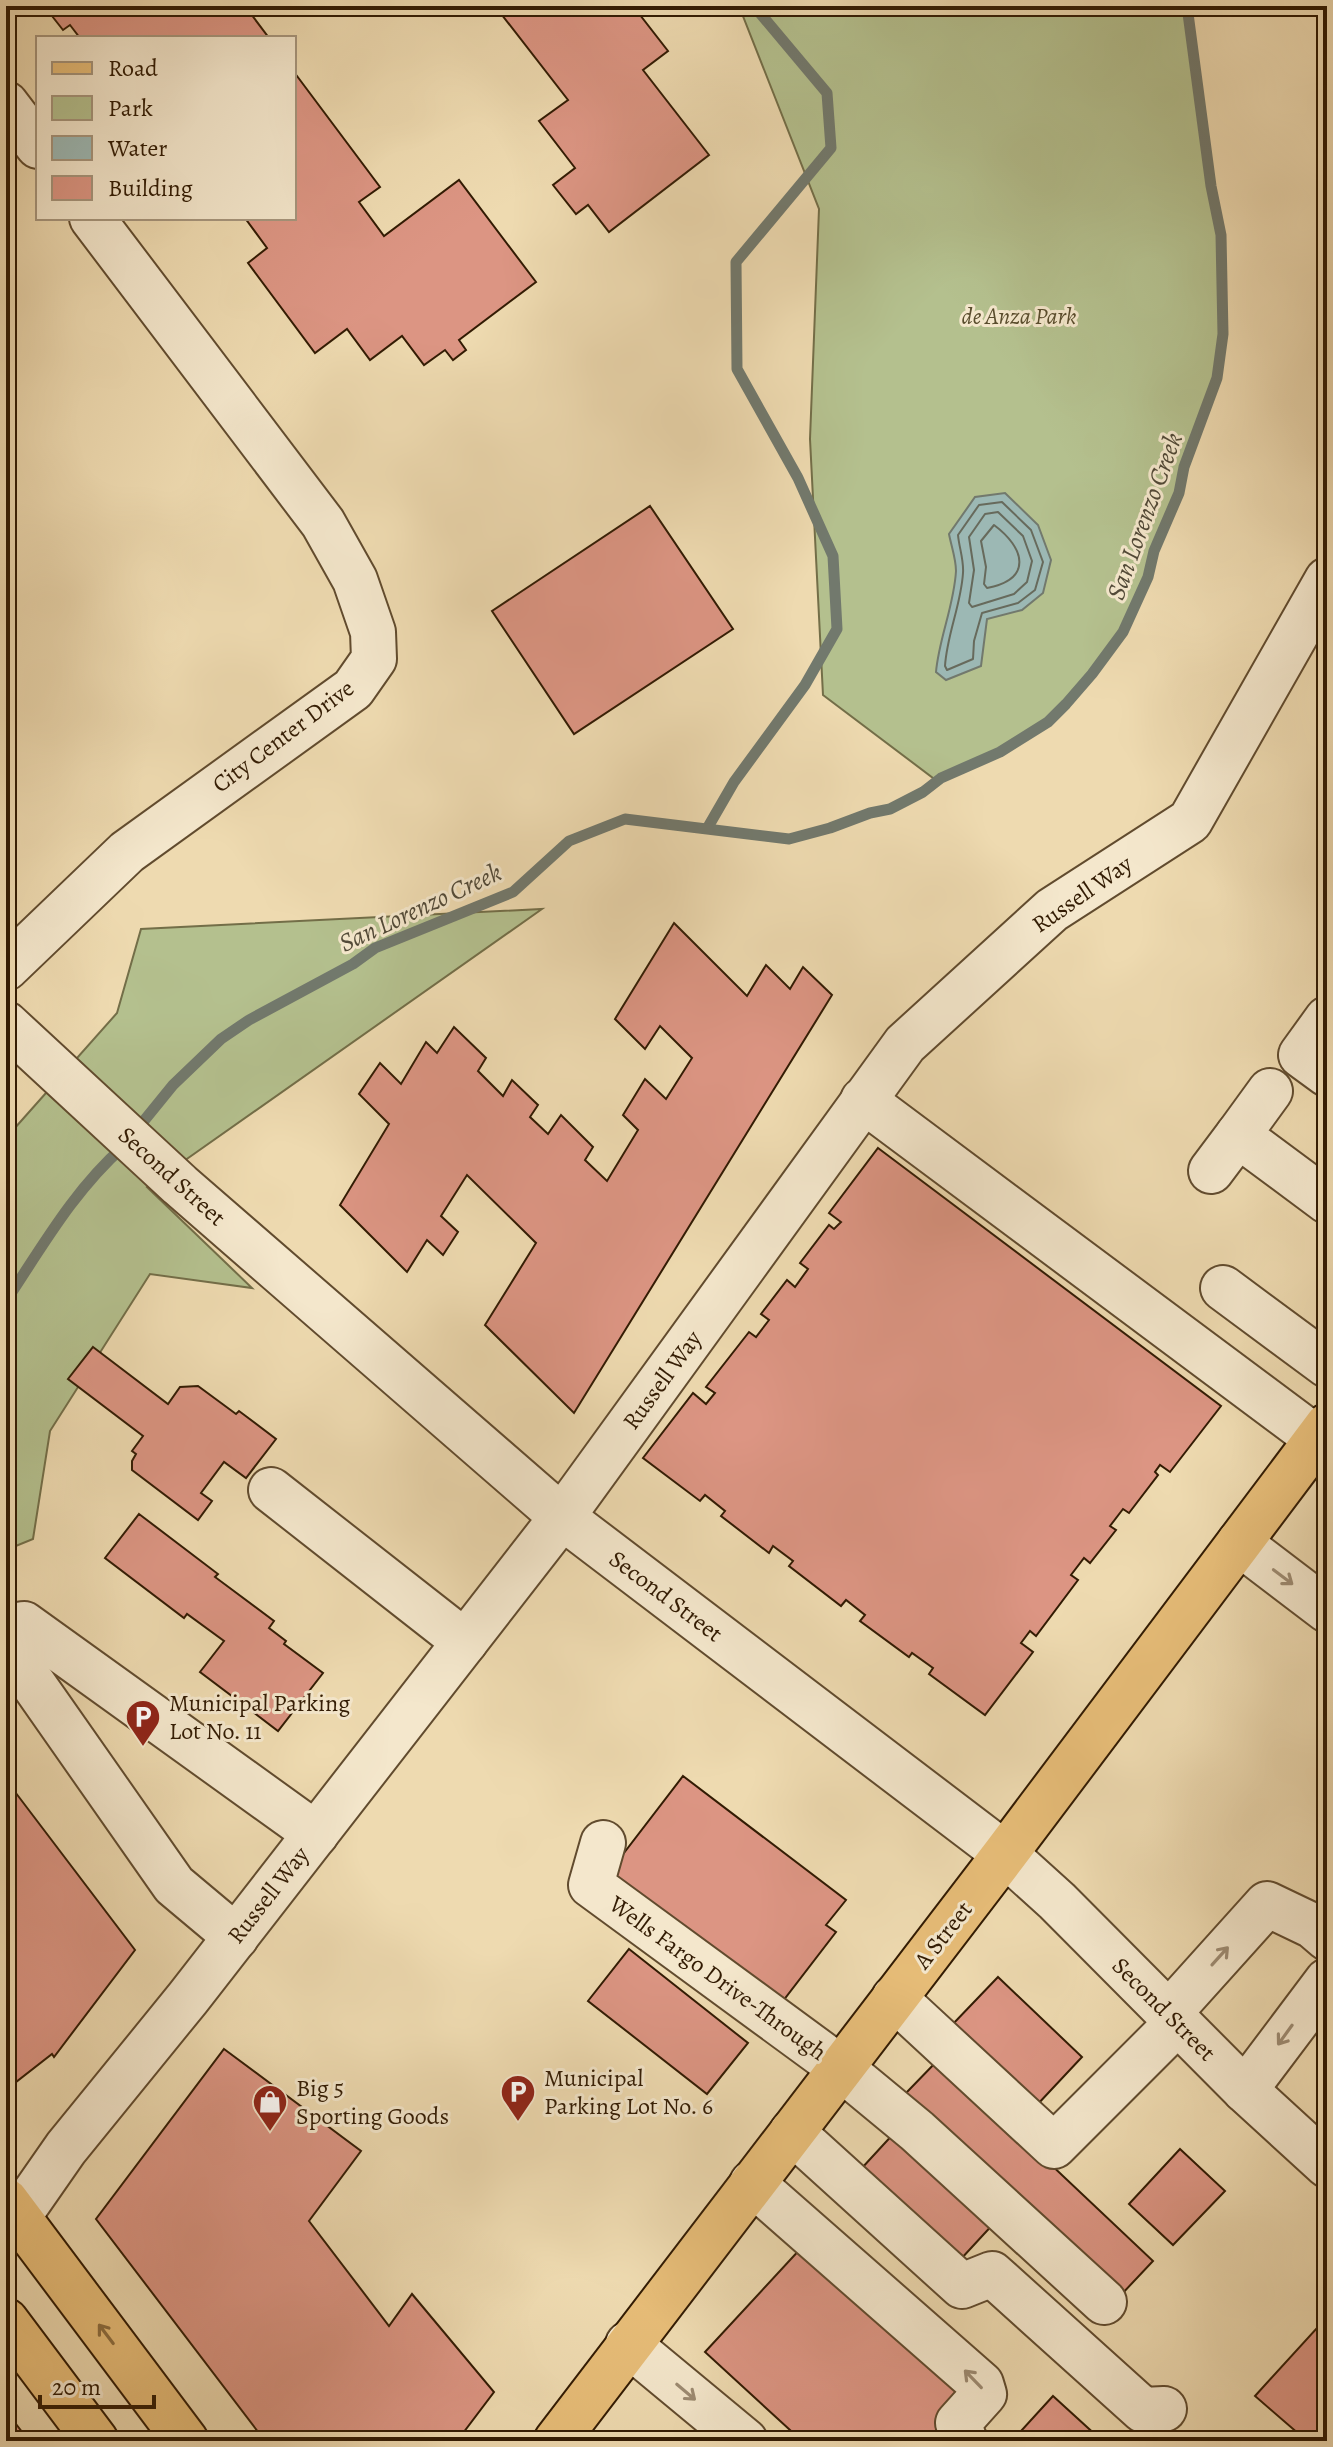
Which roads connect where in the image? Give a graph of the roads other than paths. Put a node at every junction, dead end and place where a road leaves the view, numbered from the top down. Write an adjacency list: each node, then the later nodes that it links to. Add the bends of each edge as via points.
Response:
1 (6, 104): 2 (street)
2 (36, 143)
3 (94, 220): 5 (street, City Center Drive, via 323,523 355,580 373,632 374,659 353,689 127,852)
4 (1327, 580): 10 (street, Russell Way, via 1190,821 1052,910 905,1044)
5 (6, 968)
6 (1327, 1019): 8 (street, via 1301,1055)
7 (6, 1024): 18 (street, Second Street, via 180,1185)
8 (1327, 1074)
9 (1270, 1091): 11 (street)
10 (863, 1100): 16 (street); 18 (street, Russell Way)
11 (1238, 1135): 12 (street); 13 (street)
12 (1211, 1171)
13 (1327, 1201)
14 (1223, 1288): 15 (street)
15 (1327, 1365)
16 (1324, 1437): 19 (main road, A Street)
17 (271, 1490): 22 (street)
18 (562, 1517): 22 (street, Russell Way); 26 (street, Second Street)
19 (1239, 1543): 20 (street, one-way to 20); 26 (main road, A Street)
20 (1327, 1610)
21 (6, 1627): 24 (street, via 24,1624)
22 (465, 1642): 24 (street, Russell Way)
23 (6, 1645): 27 (street, via 174,1885)
24 (316, 1834): 27 (street, Russell Way)
25 (603, 1843): 32 (street, Wells Fargo Drive-Through, via 591,1885)
26 (1005, 1854): 30 (main road, A Street); 31 (street, Second Street)
27 (236, 1937): 37 (street, Russell Way)
28 (1327, 1938): 31 (street, one-way to 28, via 1267,1904)
29 (1327, 1981): 33 (street, one-way to 33)
30 (894, 1998): 31 (street, via 1054,2146); 32 (main road, A Street)
31 (1172, 2018): 33 (street, Second Street)
32 (842, 2069): 34 (main road, A Street); 38 (street)
33 (1245, 2090): 35 (street, Second Street)
34 (792, 2132): 36 (main road, A Street); 41 (street, via 962,2286 992,2274 1143,2410)
35 (1326, 2161)
36 (752, 2183): 40 (main road, A Street); 42 (street, one-way to 36, via 984,2394 981,2384)
37 (12, 2209): 44 (main road, one-way to 37)
38 (1104, 2302)
39 (6, 2321): 43 (main road)
40 (628, 2344): 45 (main road, A Street); 46 (street, one-way to 46)
41 (1164, 2409)
42 (955, 2435)
43 (96, 2441)
44 (186, 2441)
45 (556, 2441)
46 (745, 2441)

